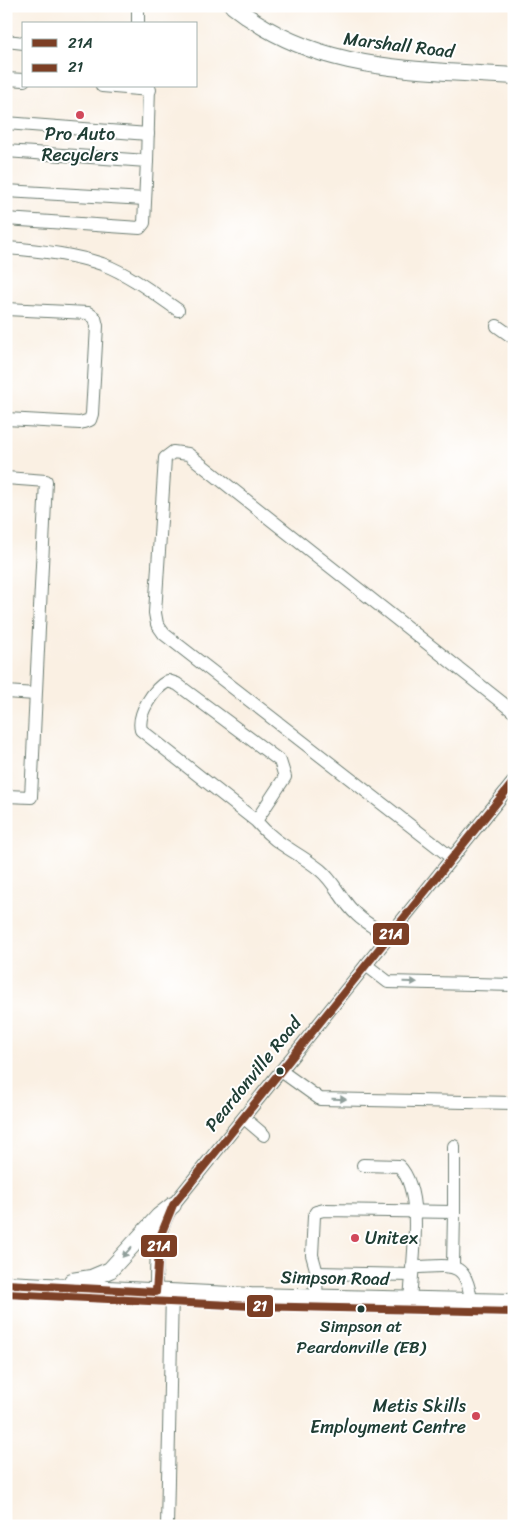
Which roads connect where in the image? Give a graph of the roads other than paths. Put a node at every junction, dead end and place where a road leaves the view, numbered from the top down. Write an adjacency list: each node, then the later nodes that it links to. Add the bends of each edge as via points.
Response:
1 (138, 6): 3 (street)
2 (233, 6): 6 (main road, Marshall Road, via 274,33 322,54 345,60)
3 (138, 22)
4 (6, 41): 5 (street)
5 (22, 42)
6 (514, 76)
7 (6, 79): 8 (street)
8 (22, 80)
9 (150, 88): 11 (street)
10 (6, 123): 11 (street)
11 (148, 134): 13 (street)
12 (6, 151): 13 (street)
13 (147, 161): 15 (street)
14 (6, 191): 15 (street)
15 (145, 200): 16 (street, via 144,223 140,228)
16 (6, 219)
17 (6, 248): 19 (street, via 37,250 102,264 137,282)
18 (6, 309): 22 (street, via 88,313 95,318 97,326 90,420 80,424)
19 (178, 310)
20 (497, 326): 21 (street)
21 (514, 338)
22 (6, 419)
23 (6, 478): 25 (street, via 46,481)
24 (6, 692): 25 (street)
25 (35, 694): 28 (street, via 31,798)
26 (514, 712): 30 (street, via 188,454 173,452 165,458 155,613 164,634)
27 (514, 781): 30 (street, Peardonville Road)
28 (6, 796)
29 (256, 821): 29 (street, via 141,730 141,714 161,685 168,682 177,684 280,761 285,777); 31 (street, via 270,837 319,869 357,916)
30 (452, 858): 31 (street, Peardonville Road)
31 (389, 937): 32 (street, Peardonville Road)
32 (366, 965): 33 (street, one-way to 33, via 388,982); 34 (street, Peardonville Road)
33 (514, 985)
34 (281, 1071): 35 (street, one-way to 35, via 320,1099); 36 (street, Peardonville Road)
35 (514, 1103)
36 (244, 1118): 37 (street); 40 (street, Peardonville Road)
37 (264, 1135)
38 (454, 1146): 42 (street)
39 (363, 1165): 41 (street, via 399,1166 405,1172 412,1191)
40 (173, 1205): 47 (main road, one-way to 47, via 110,1270 91,1278); 48 (street, Peardonville Road, via 158,1238)
41 (414, 1212): 42 (street); 44 (street); 45 (street, via 316,1212 312,1255)
42 (454, 1212): 43 (street)
43 (453, 1266): 44 (street); 51 (street, via 466,1277)
44 (412, 1271): 45 (street); 50 (street)
45 (316, 1273): 49 (street)
46 (6, 1284): 47 (main road)
47 (42, 1287): 48 (main road)
48 (164, 1292): 49 (main road, Simpson Road); 53 (street, Peardonville Road)
49 (316, 1298): 50 (main road, Simpson Road)
50 (410, 1300): 51 (main road, Simpson Road)
51 (471, 1301): 52 (main road, Simpson Road)
52 (514, 1302)
53 (168, 1526)

